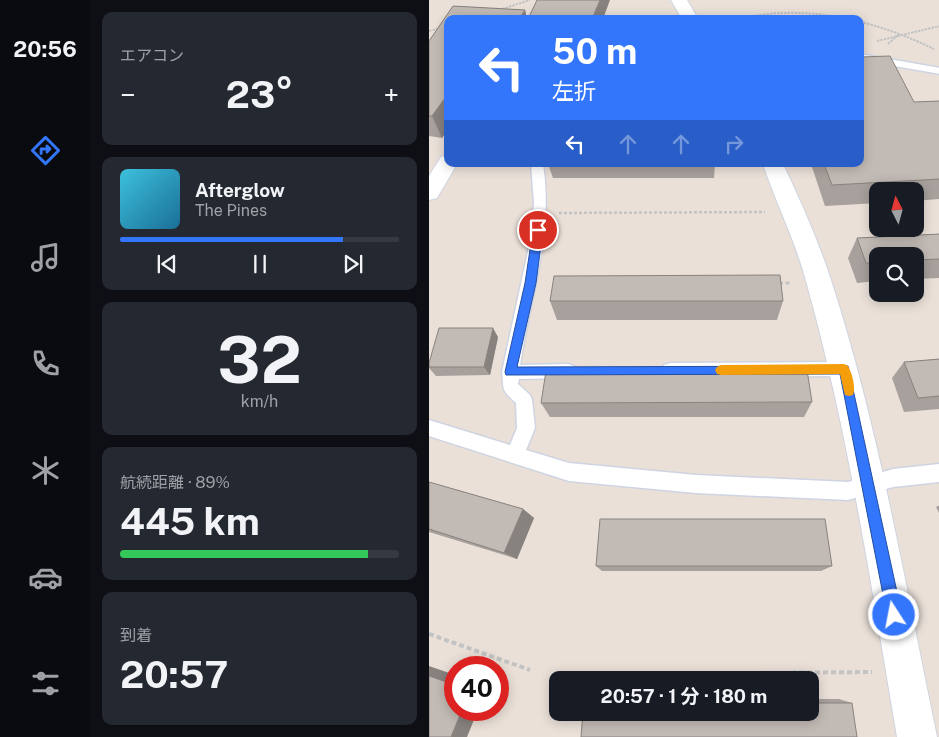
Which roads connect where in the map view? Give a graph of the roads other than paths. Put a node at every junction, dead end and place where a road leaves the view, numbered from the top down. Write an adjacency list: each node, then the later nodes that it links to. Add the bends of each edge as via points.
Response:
1 (679, 0): 2 (street)
2 (688, 15)
3 (864, 58): 4 (lane)
4 (939, 71)
5 (445, 167): 8 (street)
6 (538, 167): 12 (lane, via 541,213 531,283)
7 (774, 167): 9 (street, via 818,278)
8 (429, 193)
9 (844, 369): 11 (lane); 16 (street)
10 (580, 371): 12 (lane)
11 (650, 371)
12 (510, 372): 14 (lane, via 510,387 524,400 526,428)
13 (429, 428): 14 (lane)
14 (515, 455): 16 (lane, via 569,472 695,484 848,491)
15 (939, 473): 16 (lane)
16 (869, 484): 17 (street)
17 (917, 737)

